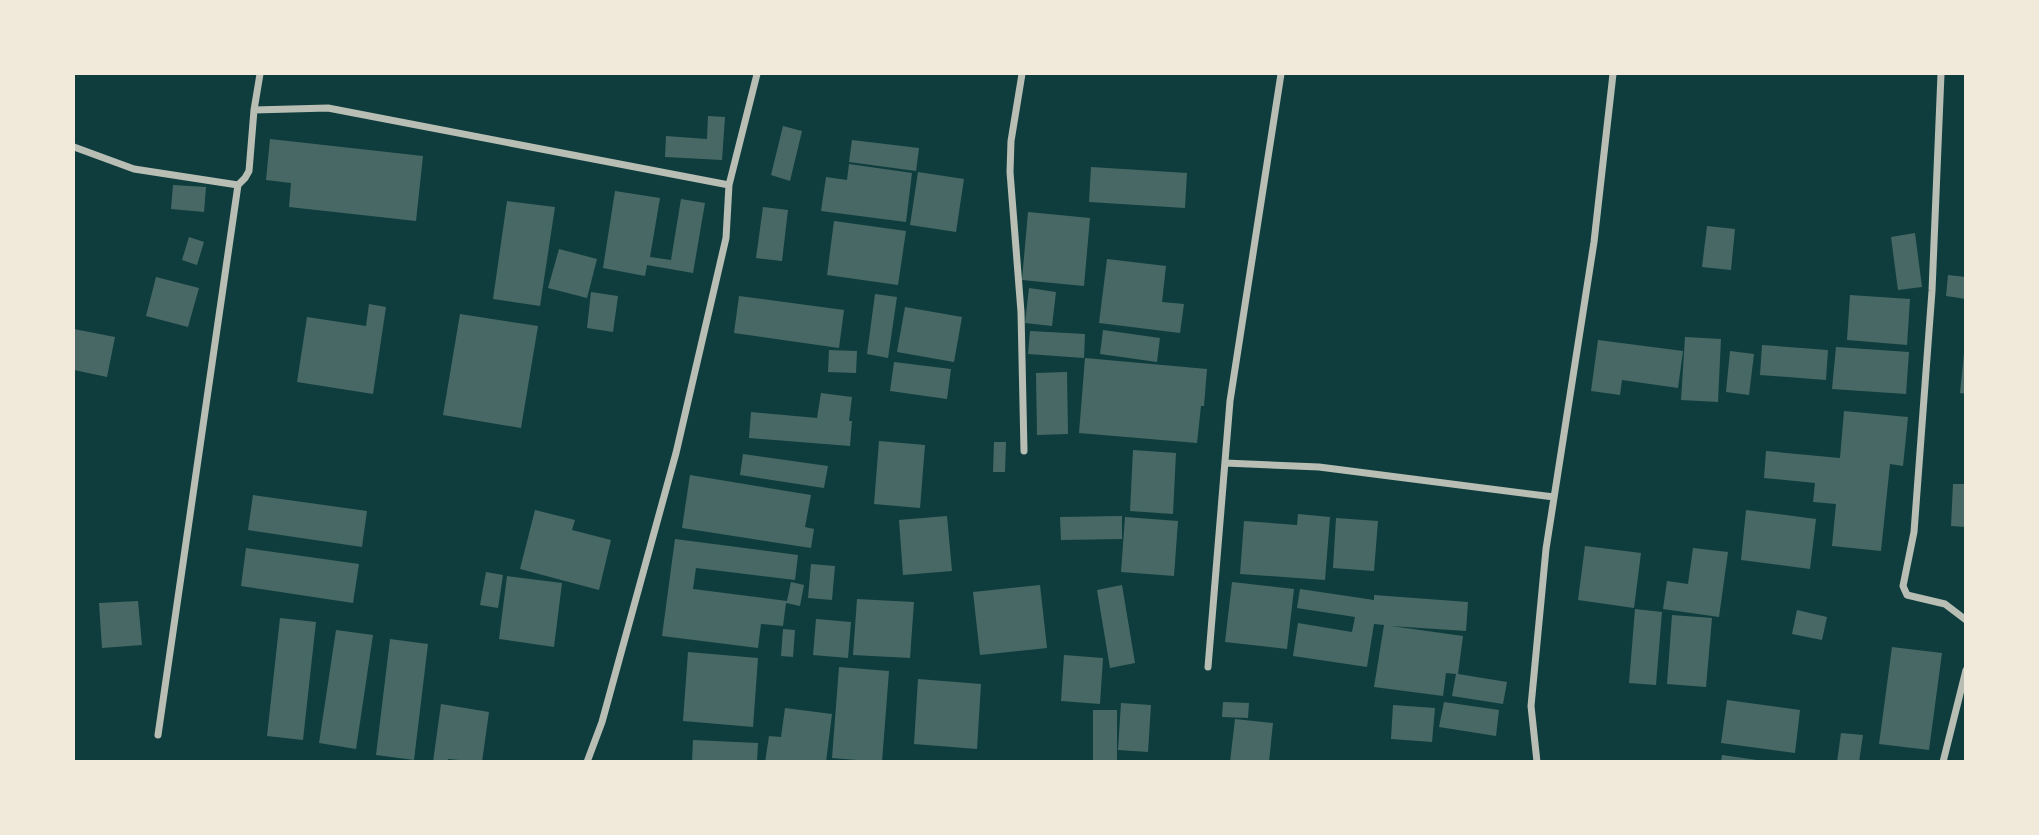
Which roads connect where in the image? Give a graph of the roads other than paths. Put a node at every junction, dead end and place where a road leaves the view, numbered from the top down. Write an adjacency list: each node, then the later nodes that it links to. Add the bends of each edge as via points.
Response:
1 (260, 74): 7 (street)
2 (757, 74): 10 (street)
3 (1022, 74): 11 (street, via 1010,172 1021,313)
4 (1280, 74): 12 (street, via 1230,401)
5 (1614, 74): 13 (street, via 1594,242)
6 (1941, 74): 14 (street, via 1932,291 1914,532 1903,586 1908,595 1945,604)
7 (254, 110): 9 (street, via 249,171); 10 (street, via 328,108)
8 (74, 146): 9 (street, via 134,169)
9 (238, 185): 17 (street)
10 (729, 185): 18 (street, via 726,238 676,453 602,722)
11 (1024, 451)
12 (1225, 463): 13 (street, via 1319,467); 15 (street)
13 (1554, 498): 19 (street, via 1531,706)
14 (1964, 617)
15 (1208, 667)
16 (1965, 670): 20 (street)
17 (158, 735)
18 (587, 761)
19 (1537, 761)
20 (1943, 761)

